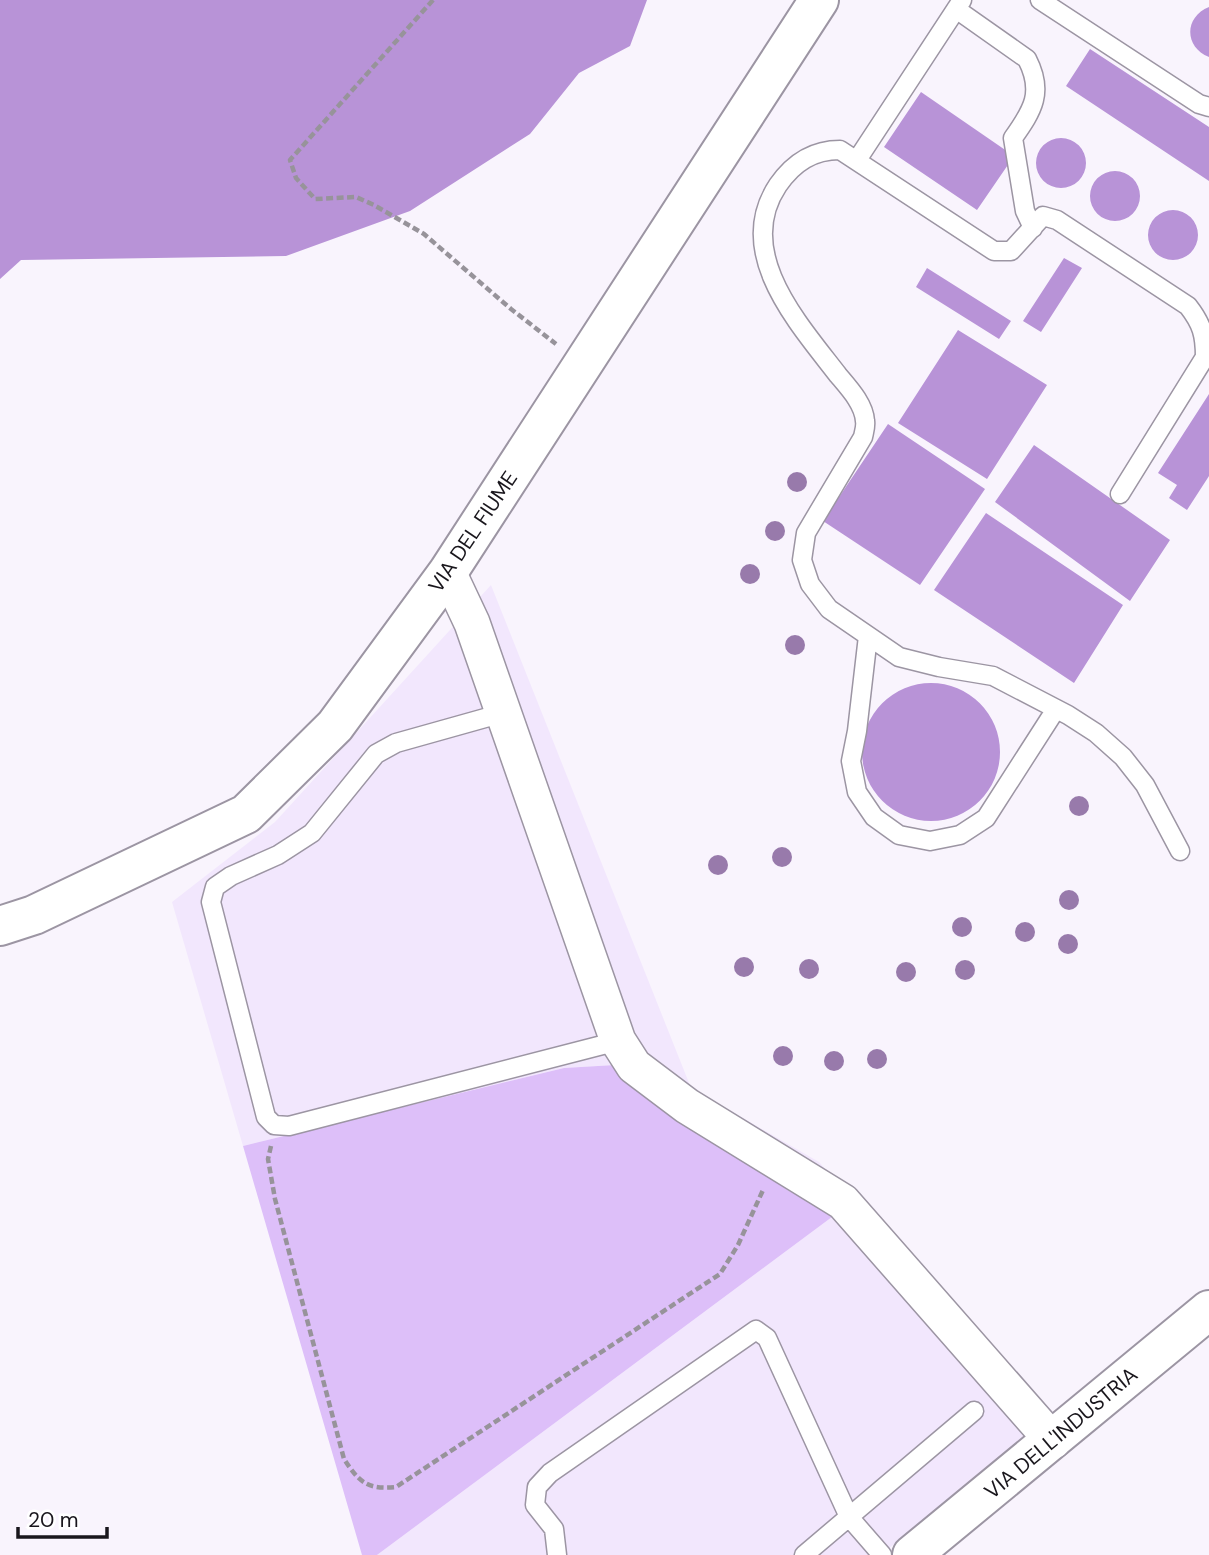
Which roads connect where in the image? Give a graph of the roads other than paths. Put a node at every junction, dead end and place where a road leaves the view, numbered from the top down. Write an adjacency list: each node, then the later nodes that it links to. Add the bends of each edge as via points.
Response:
1 (819, 0): 8 (street, VIA DEL FIUME)
2 (1040, 0): 4 (lane)
3 (959, 4): 5 (lane); 6 (lane, via 1027,59 1033,71 1036,100 1013,138)
4 (1209, 107)
5 (857, 160): 6 (lane, via 994,251 1011,251); 9 (lane, via 841,150 821,150 800,160 772,194 761,239 769,269 792,315 858,400 865,420 863,437 806,533 802,560 810,584 829,609)
6 (1032, 228): 7 (lane, via 1043,216 1057,220 1188,306 1201,323 1205,357)
7 (1120, 494)
8 (448, 572): 11 (street); 13 (street, VIA DEL FIUME, via 335,726 247,814 34,915)
9 (868, 636): 10 (lane, via 899,657 993,676); 10 (lane, via 851,761 857,792 874,817 899,835 930,841 960,835 986,818)
10 (1056, 709): 12 (lane, via 1096,733 1123,758 1145,785)
11 (503, 713): 14 (street); 14 (lane, via 396,743 376,754 312,833 215,887 212,902 266,1117 274,1125 289,1126)
12 (1180, 851)
13 (0, 926)
14 (618, 1041): 17 (street, via 634,1066 687,1106 843,1202)
15 (1209, 1310): 17 (street, VIA DELL'INDUSTRIA)
16 (974, 1411): 18 (lane)
17 (1053, 1441): 22 (street, VIA DELL'INDUSTRIA)
18 (849, 1517): 19 (lane, via 767,1338 756,1330 550,1473 537,1487 535,1505 554,1529); 20 (lane); 21 (lane)
19 (557, 1555)
20 (804, 1555)
21 (882, 1555)
22 (912, 1555)

